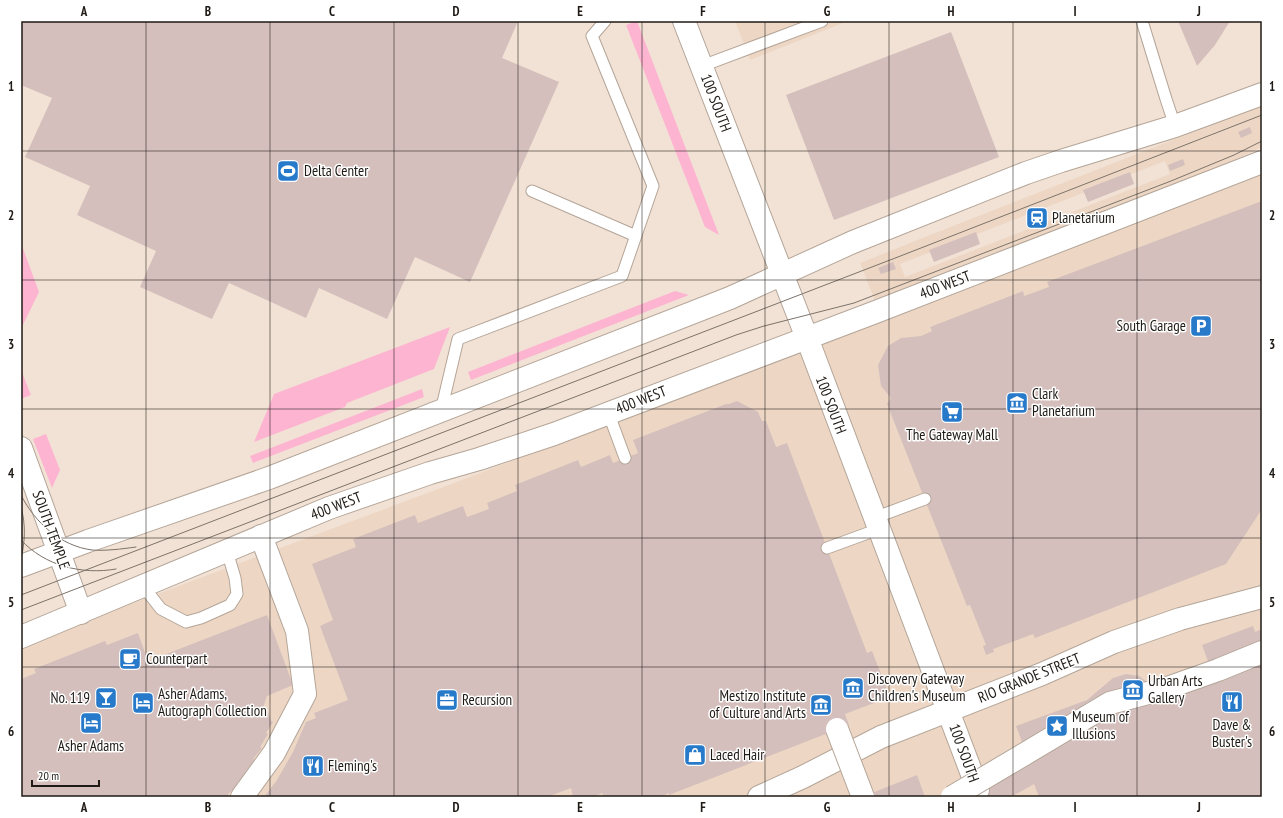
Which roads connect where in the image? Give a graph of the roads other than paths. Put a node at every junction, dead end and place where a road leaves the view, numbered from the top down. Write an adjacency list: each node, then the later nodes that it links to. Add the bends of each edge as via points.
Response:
1 (605, 21): 10 (lane, via 592,36 652,186)
2 (684, 21): 5 (street, 100 SOUTH)
3 (822, 21): 5 (lane)
4 (1142, 21): 7 (lane)
5 (702, 66): 11 (street, 100 SOUTH)
6 (1262, 94): 7 (street)
7 (1176, 126): 11 (street, via 1026,173 853,242)
8 (1262, 162): 12 (street, 400 WEST)
9 (532, 191): 10 (lane)
10 (636, 236): 13 (lane, via 622,276 458,339)
11 (782, 276): 12 (street, 100 SOUTH); 13 (street)
12 (807, 338): 14 (street, 400 WEST); 18 (street, 100 SOUTH)
13 (442, 411): 22 (street, via 262,480)
14 (608, 412): 16 (lane); 19 (street, 400 WEST, via 554,434 329,508)
15 (21, 448): 22 (street, SOUTH TEMPLE)
16 (625, 458)
17 (925, 499): 18 (lane)
18 (876, 523): 20 (lane); 29 (street, 100 SOUTH)
19 (261, 536): 21 (street, 400 WEST); 32 (street, via 297,631 306,694 274,752)
20 (827, 548)
21 (227, 551): 24 (street, 400 WEST); 24 (lane, via 236,578 237,594 230,605 200,618 186,622 161,609)
22 (59, 552): 23 (street); 26 (street, SOUTH TEMPLE)
23 (21, 566)
24 (143, 586): 26 (street, 400 WEST)
25 (1262, 597): 29 (street, RIO GRANDE STREET, via 1180,619 1114,642)
26 (81, 612): 27 (street, 400 WEST)
27 (23, 632)
28 (1262, 652): 35 (street, bridge, via 1167,688 1110,703)
29 (948, 711): 31 (street, 100 SOUTH); 33 (street, RIO GRANDE STREET, via 881,737)
30 (837, 729): 34 (street, bridge)
31 (978, 790)
32 (242, 797)
33 (759, 797)
34 (863, 797)
35 (952, 797)

